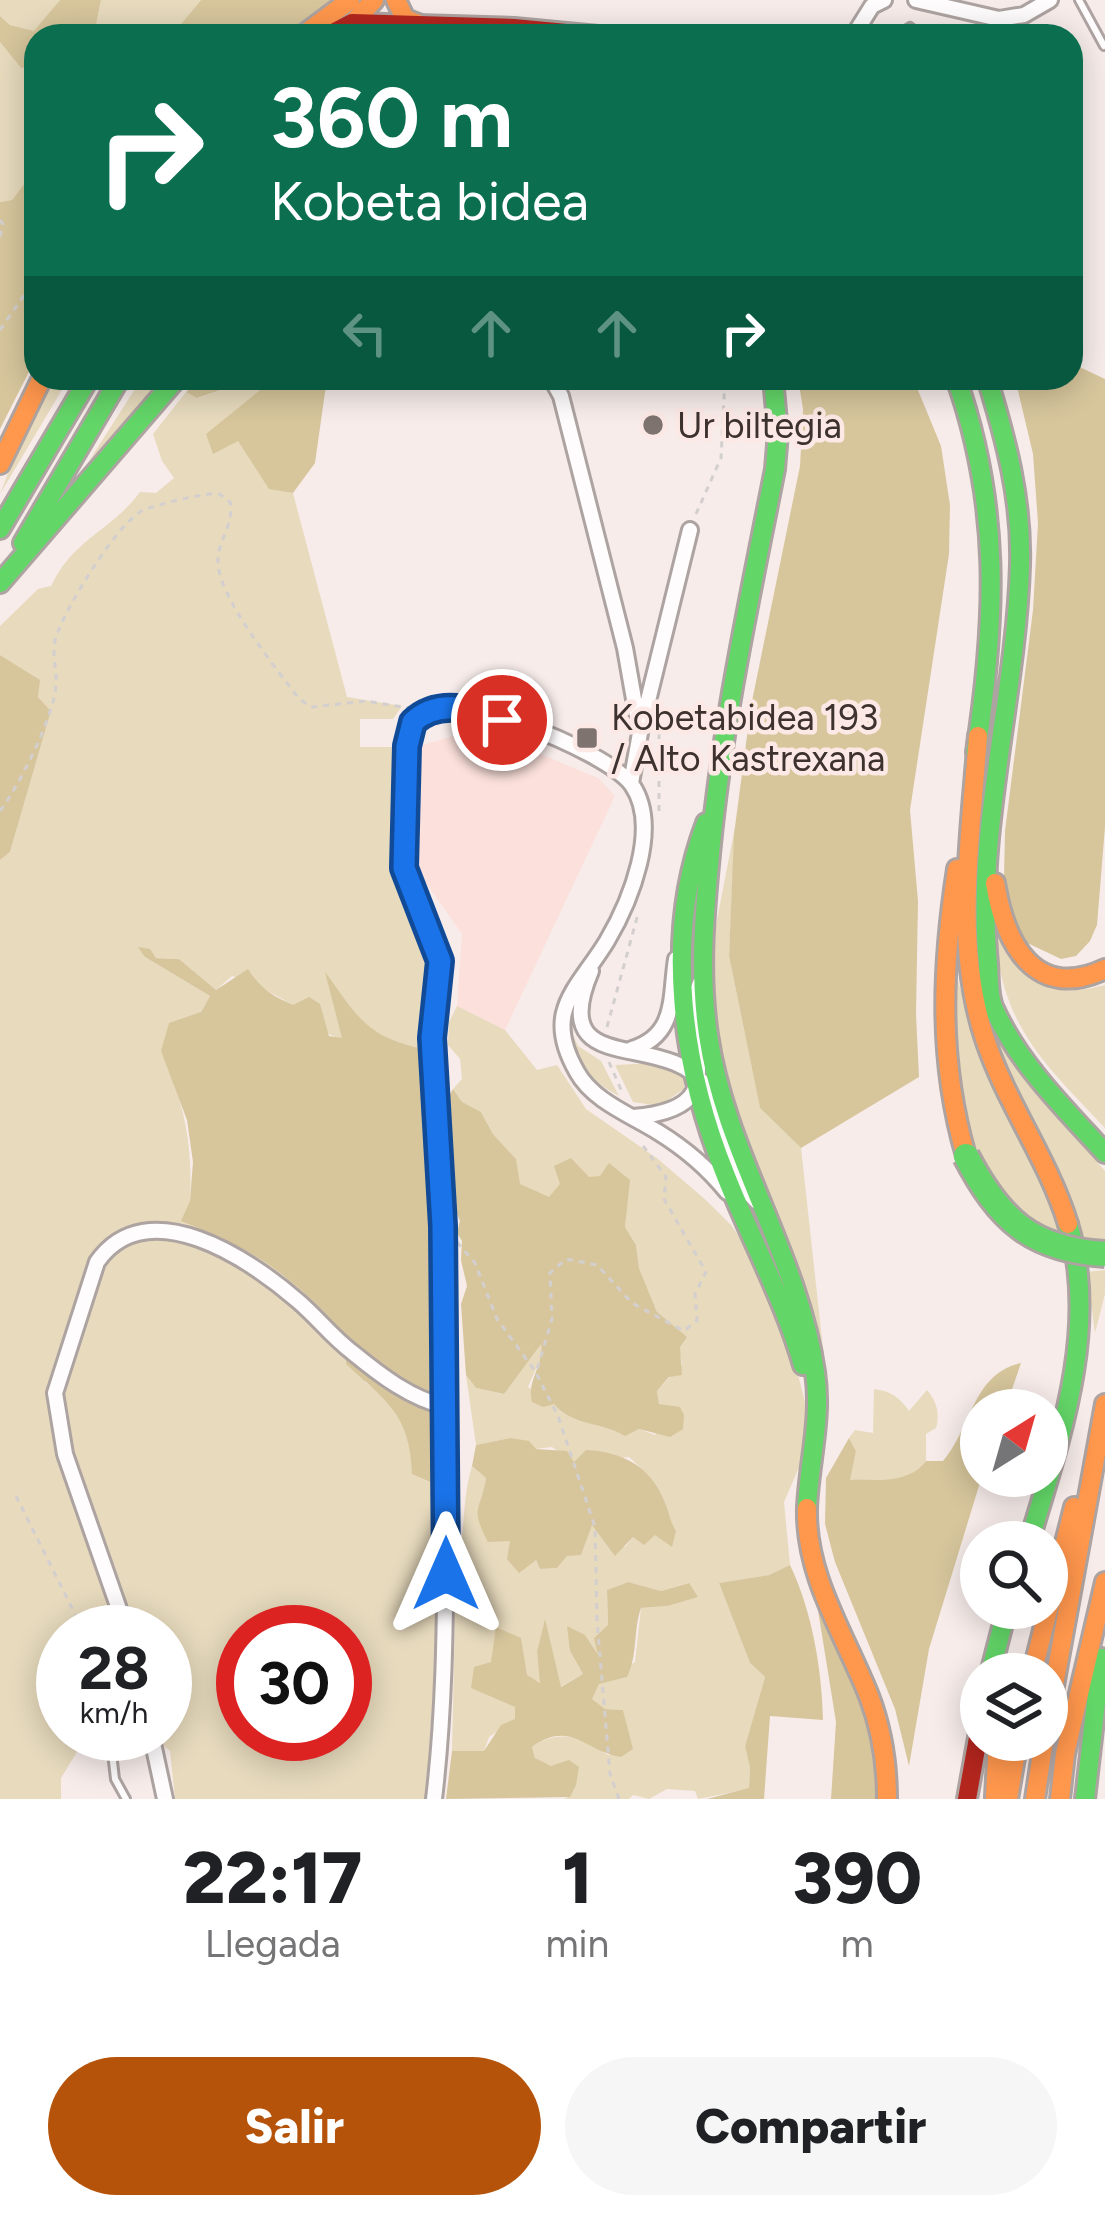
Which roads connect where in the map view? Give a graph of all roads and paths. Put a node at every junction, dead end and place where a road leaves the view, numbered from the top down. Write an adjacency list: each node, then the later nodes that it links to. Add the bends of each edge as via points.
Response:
1 (374, 0): 7 (main road)
2 (396, 0): 9 (main road, via 405,20)
3 (884, 0): 10 (street)
4 (916, 0): 5 (street, via 999,19)
5 (1050, 0)
6 (1079, 0): 11 (lane)
7 (351, 15): 8 (main road)
8 (406, 24)
9 (416, 24)
10 (863, 24)
11 (1104, 46)
12 (0, 220): 13 (path)
13 (0, 237)
14 (24, 295): 15 (path)
15 (0, 330)
16 (36, 390): 27 (main road)
17 (82, 390): 28 (main road)
18 (113, 390): 30 (main road)
19 (167, 390): 30 (main road)
20 (558, 390): 32 (street)
21 (724, 390): 29 (path, via 721,458)
22 (774, 390): 37 (main road, via 775,470)
23 (960, 390): 33 (main road, via 985,467 993,530)
24 (991, 390): 26 (main road)
25 (999, 390): 26 (main road)
26 (999, 418): 35 (main road, via 1018,506 1020,566)
27 (0, 464)
28 (0, 529)
29 (690, 530): 32 (street)
30 (0, 582)
31 (420, 716): 34 (street, via 454,707 479,712 595,756); 36 (path, via 366,700 321,708 299,699 217,569 230,502 218,493 179,496 130,521 75,595 57,635 53,703); 50 (street, via 407,746 403,857 440,961 432,1038)
32 (640, 733): 34 (street)
33 (978, 736): 51 (main road, bridge, via 944,947 951,1111 984,1194 1011,1224 1059,1250); 56 (main road, via 966,937 977,1014 1068,1216 1085,1307 1078,1365)
34 (631, 783): 39 (street, via 646,814 646,837)
35 (996, 802): 40 (main road, via 993,863 1010,940 1048,977 1071,982); 48 (main road, via 983,922 992,1006 1039,1080)
36 (0, 811)
37 (710, 813): 38 (main road, via 696,848); 41 (main road)
38 (686, 921): 42 (street, via 664,1028); 44 (main road, via 681,984)
39 (598, 955): 42 (street, via 578,1002 581,1025 607,1049); 46 (street, via 567,1002 566,1049 579,1078)
40 (1105, 969)
41 (703, 977): 44 (street, via 693,998); 49 (main road)
42 (628, 1051): 44 (street, via 666,1057)
43 (607, 1059): 45 (path)
44 (695, 1078): 46 (street, via 670,1113); 49 (main road, via 711,1142)
45 (625, 1099)
46 (633, 1117): 49 (street)
47 (641, 1143): 52 (path, via 666,1177 664,1199 706,1273 695,1294 698,1320 684,1331 632,1303 597,1264 566,1259 550,1273 552,1319)
48 (1105, 1153)
49 (748, 1205): 73 (main road, via 803,1318 816,1372 809,1546 873,1706)
50 (443, 1226): 52 (path, via 475,1263 497,1319); 54 (street)
51 (1105, 1254)
52 (536, 1373): 72 (path, via 595,1527 610,1774)
53 (1105, 1402): 61 (main road); 62 (main road)
54 (447, 1407): 59 (street, via 380,1373 286,1291 224,1251 158,1229 111,1244 97,1262 56,1393 64,1454); 71 (street, via 444,1691)
55 (16, 1496): 58 (path)
56 (1035, 1521)
57 (1105, 1582): 78 (main road)
58 (72, 1605)
59 (117, 1605)
60 (1105, 1621): 79 (main road)
61 (1037, 1653)
62 (1060, 1653)
63 (113, 1761): 69 (lane)
64 (157, 1761): 70 (street)
65 (974, 1761): 74 (main road)
66 (997, 1761): 75 (main road)
67 (1014, 1761): 76 (main road)
68 (1041, 1761): 77 (main road)
69 (126, 1799)
70 (165, 1799)
71 (434, 1799)
72 (619, 1799)
73 (887, 1799)
74 (968, 1799)
75 (995, 1799)
76 (1008, 1799)
77 (1036, 1799)
78 (1060, 1799)
79 (1085, 1799)

